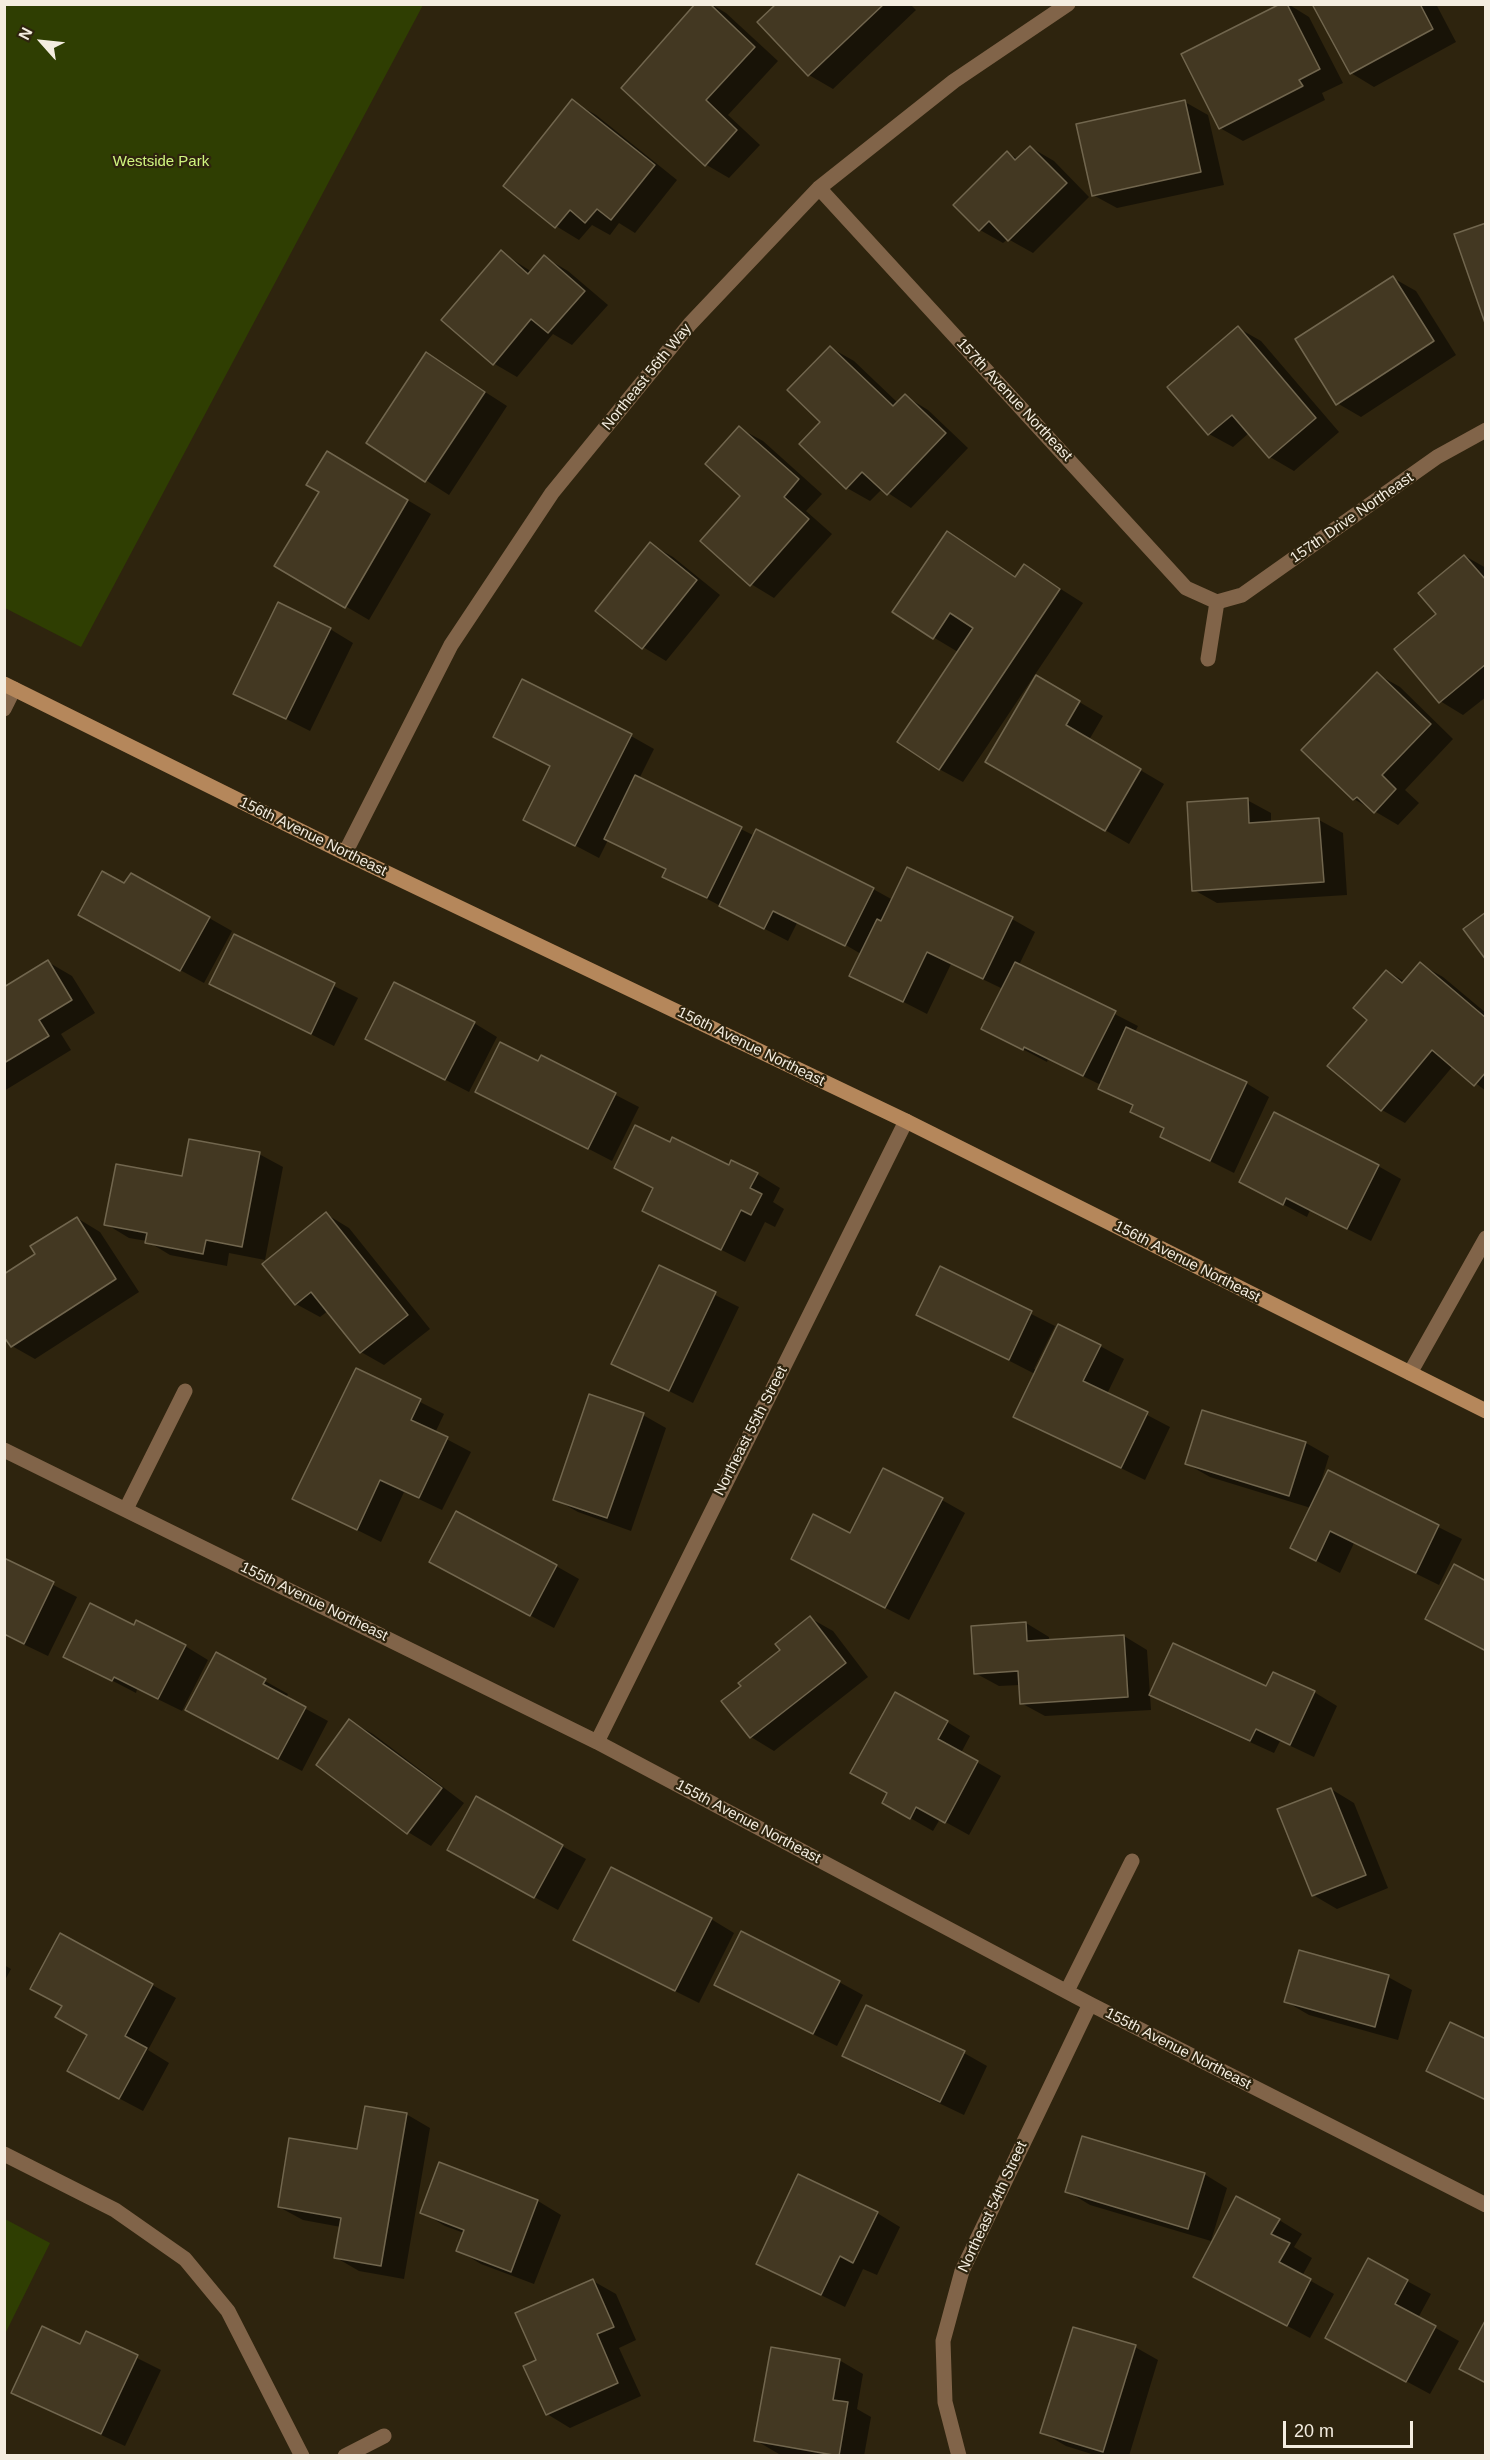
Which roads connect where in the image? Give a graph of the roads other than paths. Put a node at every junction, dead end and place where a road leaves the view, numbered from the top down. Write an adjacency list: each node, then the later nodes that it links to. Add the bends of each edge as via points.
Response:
1 (1068, 4): 2 (street, Northeast 56th Way, via 954,81)
2 (819, 188): 4 (street, 157th Avenue Northeast, via 1186,588); 8 (street, Northeast 56th Way, via 690,324 552,493 451,645)
3 (1485, 430): 4 (street, 157th Drive Northeast, via 1437,457 1242,595)
4 (1217, 602): 5 (street)
5 (1208, 659)
6 (9, 687): 7 (street, 156th Avenue Northeast); 8 (street, 156th Avenue Northeast)
7 (4, 709)
8 (345, 853): 9 (street, 156th Avenue Northeast)
9 (906, 1121): 11 (street, 156th Avenue Northeast); 16 (street, Northeast 55th Street)
10 (1485, 1238): 11 (street)
11 (1410, 1373): 13 (street, 156th Avenue Northeast)
12 (185, 1391): 15 (street)
13 (1485, 1411)
14 (4, 1450): 15 (street, 155th Avenue Northeast)
15 (126, 1509): 16 (street, 155th Avenue Northeast)
16 (597, 1742): 18 (street, 155th Avenue Northeast)
17 (1132, 1861): 18 (street)
18 (1067, 1991): 19 (street, 155th Avenue Northeast)
19 (1090, 2004): 21 (street, 155th Avenue Northeast); 25 (street, Northeast 54th Street, via 962,2271 943,2341 945,2402)
20 (4, 2154): 23 (street, via 115,2210 185,2259 228,2311)
21 (1485, 2205)
22 (384, 2436): 24 (street)
23 (302, 2456)
24 (345, 2456)
25 (959, 2456)

